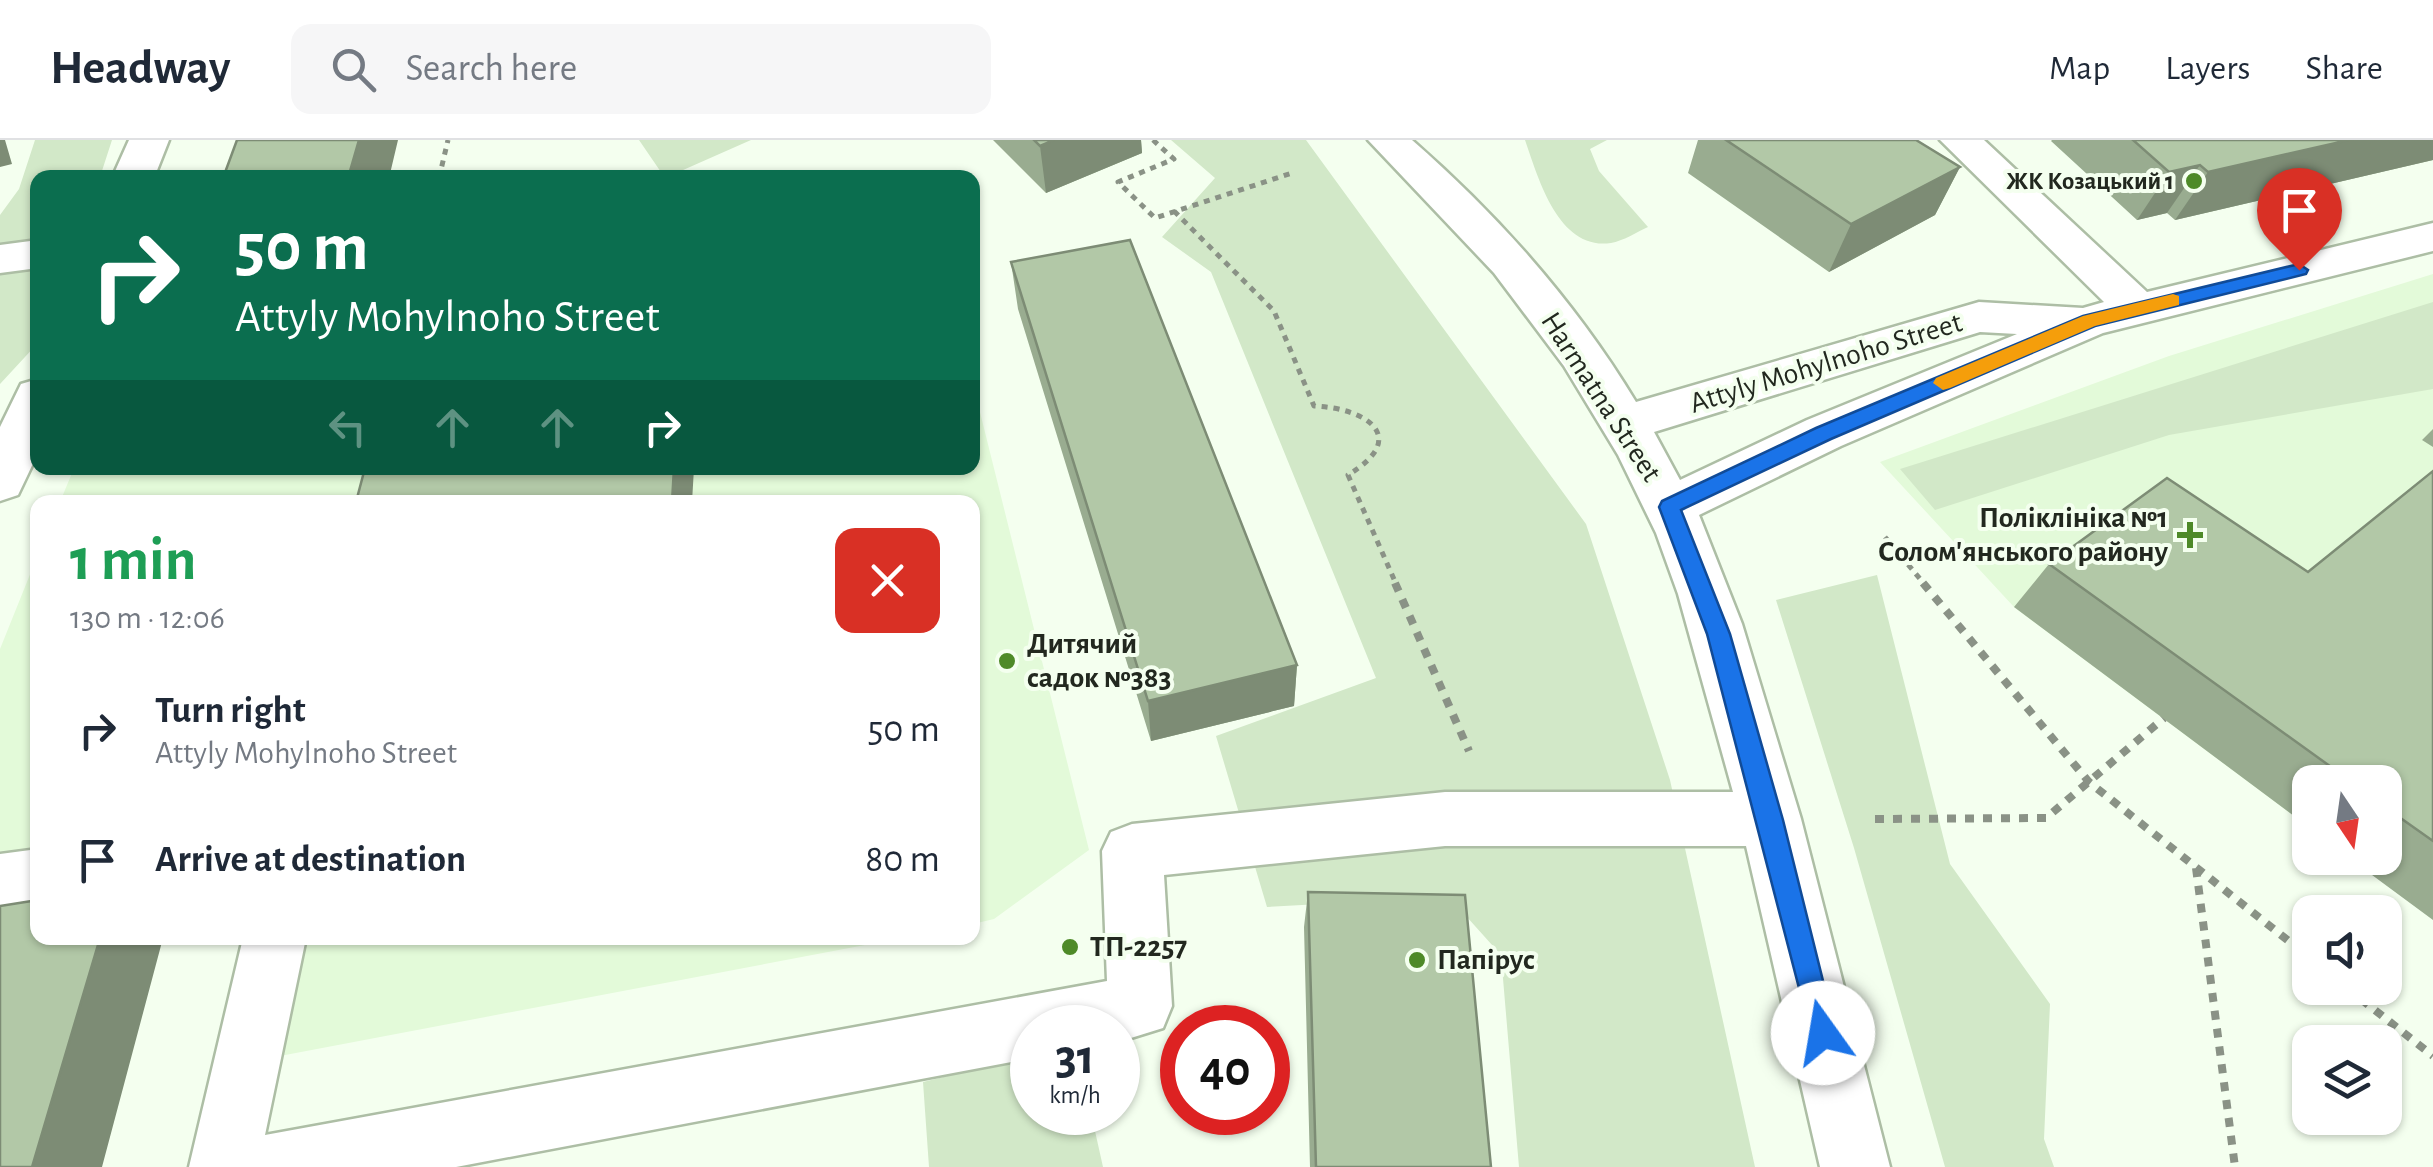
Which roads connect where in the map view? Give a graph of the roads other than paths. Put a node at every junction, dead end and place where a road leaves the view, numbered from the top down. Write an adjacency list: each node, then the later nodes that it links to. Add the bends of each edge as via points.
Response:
1 (149, 140): 4 (street)
2 (1388, 140): 11 (street, Harmatna Street, via 1479,230 1563,329)
3 (1960, 140): 8 (street)
4 (136, 170)
5 (2433, 237): 8 (street, Attyly Mohylnoho Street)
6 (30, 255): 7 (street)
7 (0, 259)
8 (2138, 309): 9 (street, Attyly Mohylnoho Street)
9 (2090, 321): 11 (street, Attyly Mohylnoho Street, via 1979,317); 13 (street, Attyly Mohylnoho Street)
10 (30, 414): 12 (street)
11 (1625, 422): 13 (street, Harmatna Street)
12 (0, 482)
13 (1669, 507): 14 (street, Harmatna Street, via 1719,634)
14 (1771, 820): 19 (street, via 1445,819 1132,851 1140,1006); 20 (street, Harmatna Street)
15 (30, 877): 16 (street)
16 (0, 882)
17 (272, 945): 18 (street)
18 (224, 1167)
19 (273, 1167)
20 (1855, 1167)

